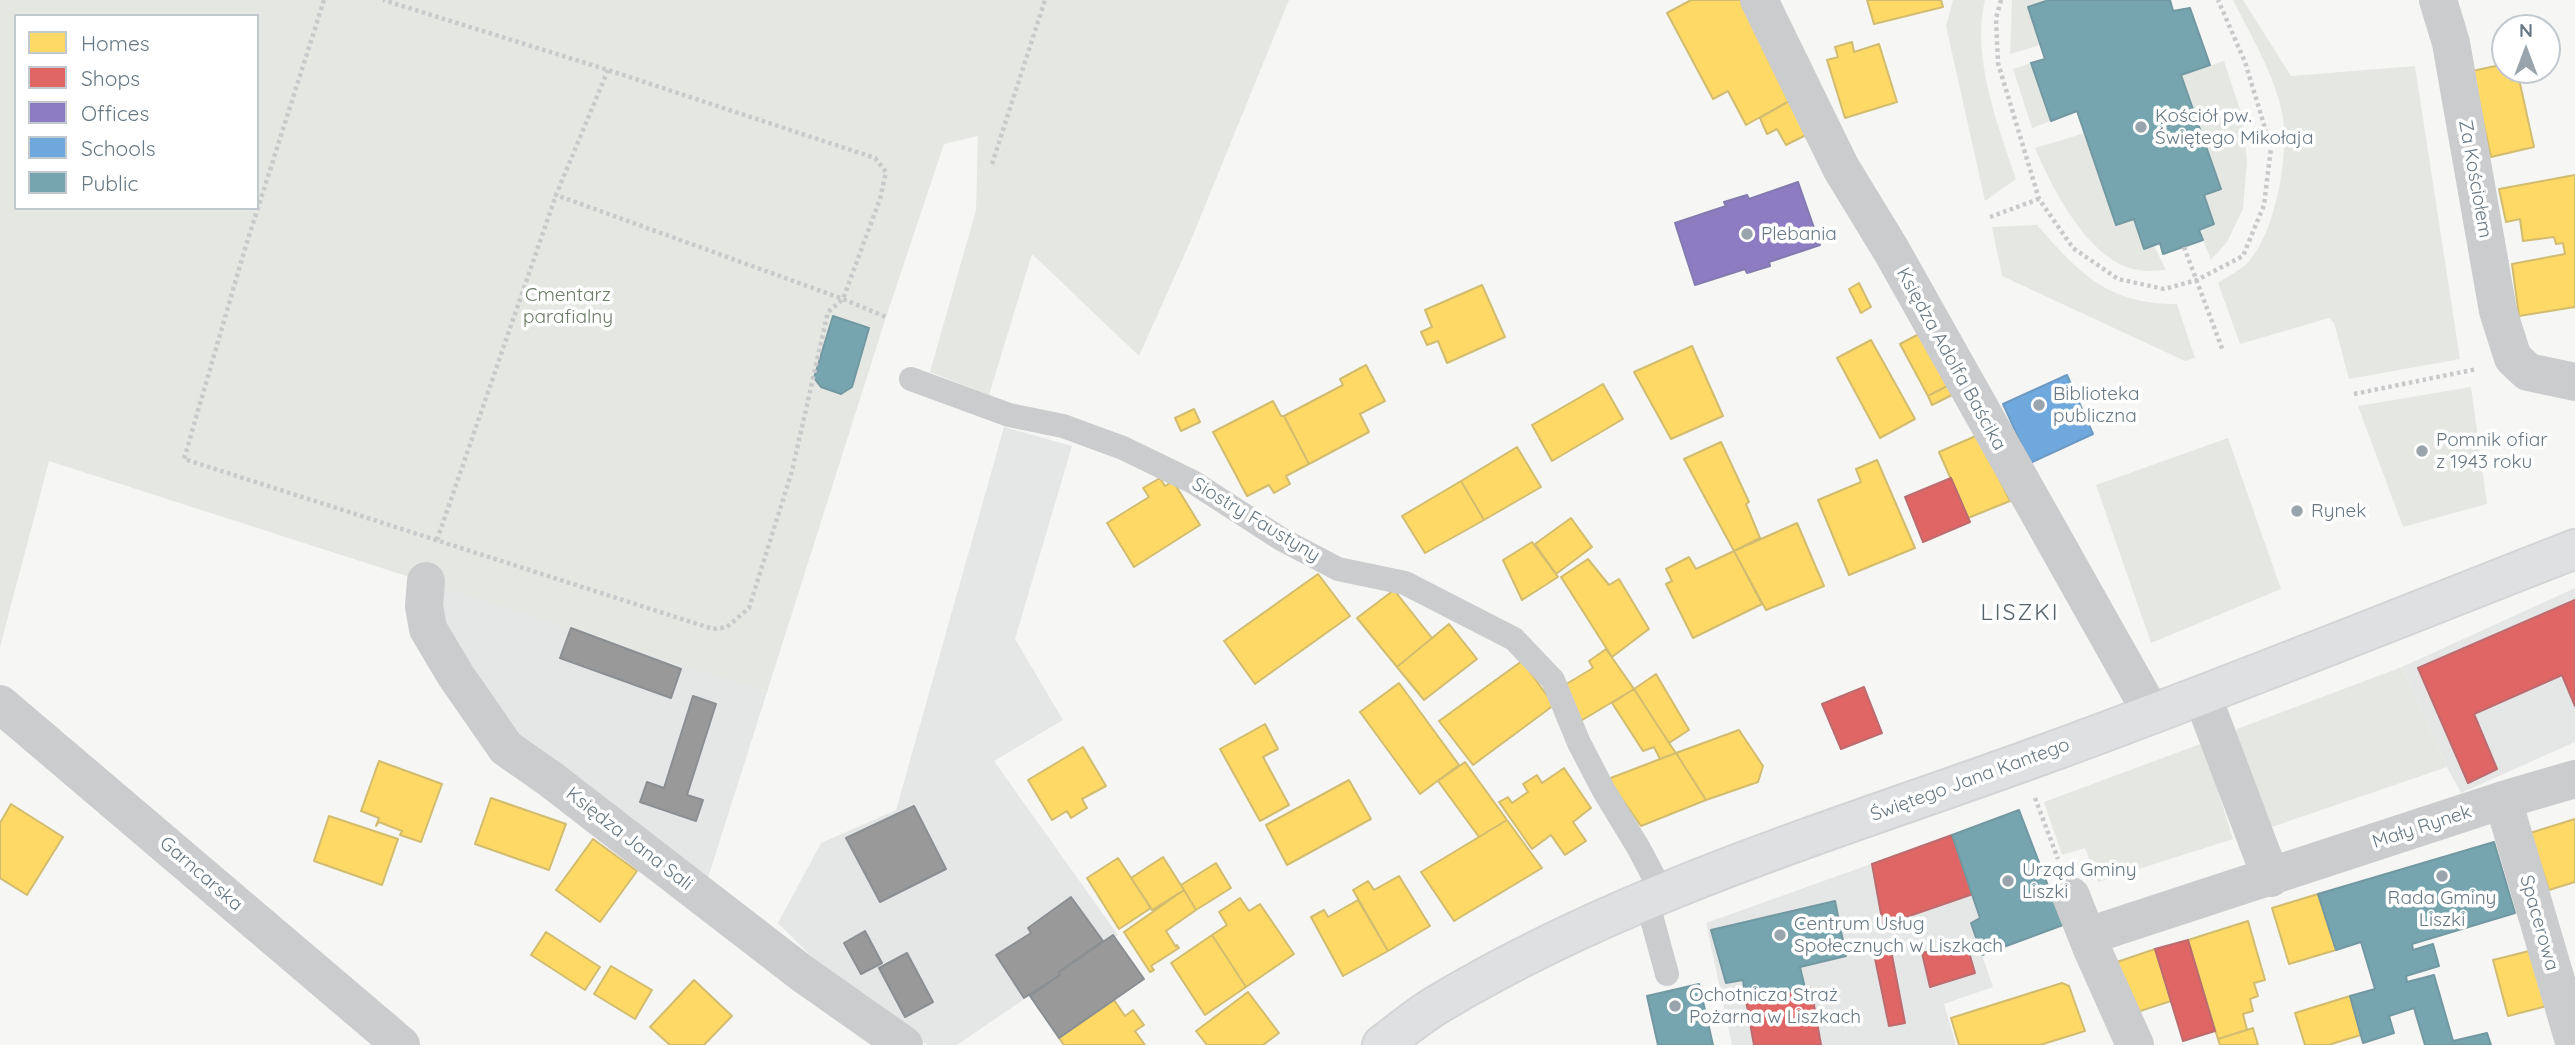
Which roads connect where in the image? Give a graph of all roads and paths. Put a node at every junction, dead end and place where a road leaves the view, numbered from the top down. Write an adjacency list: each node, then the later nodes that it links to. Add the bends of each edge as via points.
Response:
1 (324, 0): 12 (path)
2 (383, 0): 8 (path)
3 (1045, 0): 9 (path)
4 (1759, 0): 29 (street, Księdza Adolfa Baścika, via 1841,169)
5 (2001, 0): 11 (path, via 1998,63)
6 (2218, 0): 16 (path, via 2245,62 2271,148 2264,205 2243,256)
7 (2438, 0): 20 (street, Za Kościołem, via 2451,43 2498,312)
8 (608, 70): 10 (path); 17 (path, via 875,158 886,172 880,199)
9 (992, 164)
10 (555, 195): 17 (path); 24 (path)
11 (2039, 199): 14 (path); 16 (path, via 2073,248 2118,279 2164,289)
12 (259, 205)
13 (257, 210): 24 (path, via 184,458)
14 (1990, 218)
15 (2184, 247): 16 (path)
16 (2197, 280): 19 (path)
17 (843, 299): 18 (path); 24 (path, via 828,312 792,471 749,608 727,627 713,629)
18 (886, 317)
19 (2223, 351)
20 (2495, 364): 22 (street); 23 (path)
21 (911, 379): 35 (lane, Siostry Faustyny, via 1123,449 1193,482 1281,539 1338,569 1405,583 1514,639 1553,680 1598,779 1638,847)
22 (2575, 382)
23 (2354, 394)
24 (438, 538): 26 (path)
25 (2575, 549): 27 (main road, Świętego Jana Kantego)
26 (426, 581): 39 (street, Księdza Jana Sali, via 428,629 506,748 803,974)
27 (2202, 695): 29 (main road, Świętego Jana Kantego); 33 (street)
28 (0, 704): 38 (street, Garncarska)
29 (2152, 714): 35 (main road, Świętego Jana Kantego)
30 (2575, 779): 32 (street, Mały Rynek)
31 (2033, 792): 34 (path)
32 (2503, 800): 33 (street, Mały Rynek); 42 (street, Spacerowa)
33 (2271, 878): 36 (street, Mały Rynek)
34 (2071, 896): 36 (street)
35 (1655, 898): 37 (lane, Siostry Faustyny); 40 (main road, Świętego Jana Kantego, via 1516,960 1436,1005)
36 (2088, 936): 41 (street)
37 (1667, 974)
38 (401, 1045)
39 (904, 1045)
40 (1381, 1045)
41 (2135, 1045)
42 (2575, 1045)

